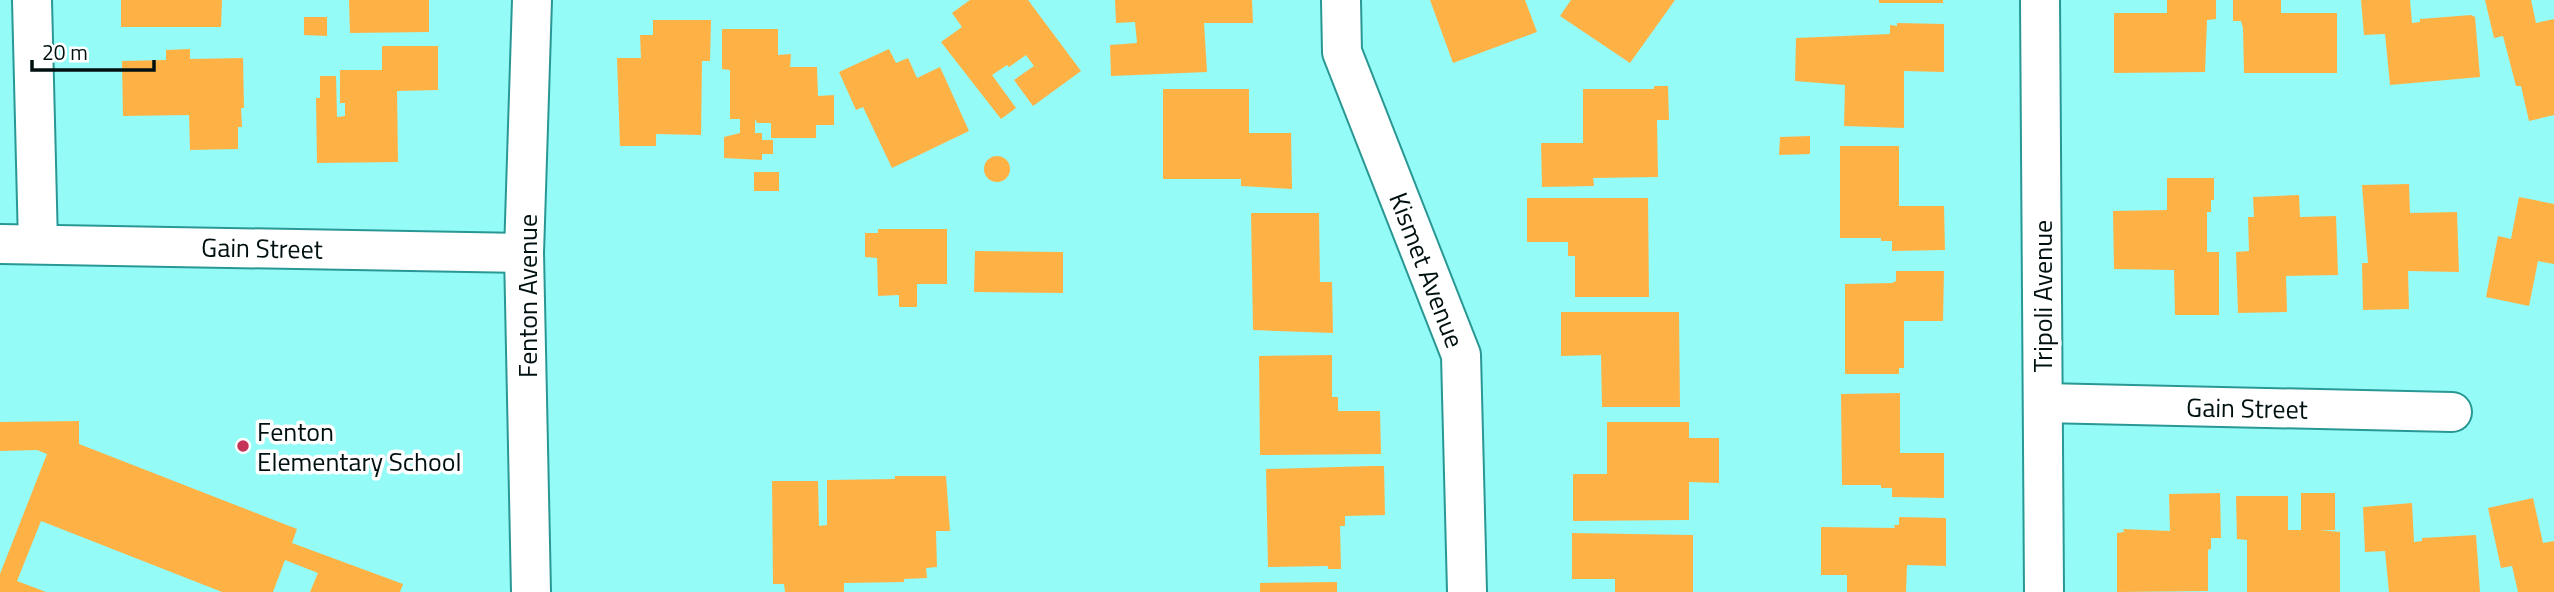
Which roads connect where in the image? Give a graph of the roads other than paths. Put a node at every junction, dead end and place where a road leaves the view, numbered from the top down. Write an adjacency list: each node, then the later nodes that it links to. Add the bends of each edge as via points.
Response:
1 (32, 0): 6 (street)
2 (532, 0): 7 (street, Fenton Avenue)
3 (1341, 0): 11 (street, Kismet Avenue, via 1342,52 1461,355)
4 (2040, 0): 8 (street, Tripoli Avenue)
5 (0, 244): 6 (street, Gain Street)
6 (38, 244): 7 (street, Gain Street)
7 (524, 253): 10 (street, Fenton Avenue)
8 (2043, 404): 9 (street, Gain Street); 12 (street, Tripoli Avenue)
9 (2452, 412)
10 (531, 592)
11 (1467, 592)
12 (2044, 592)

